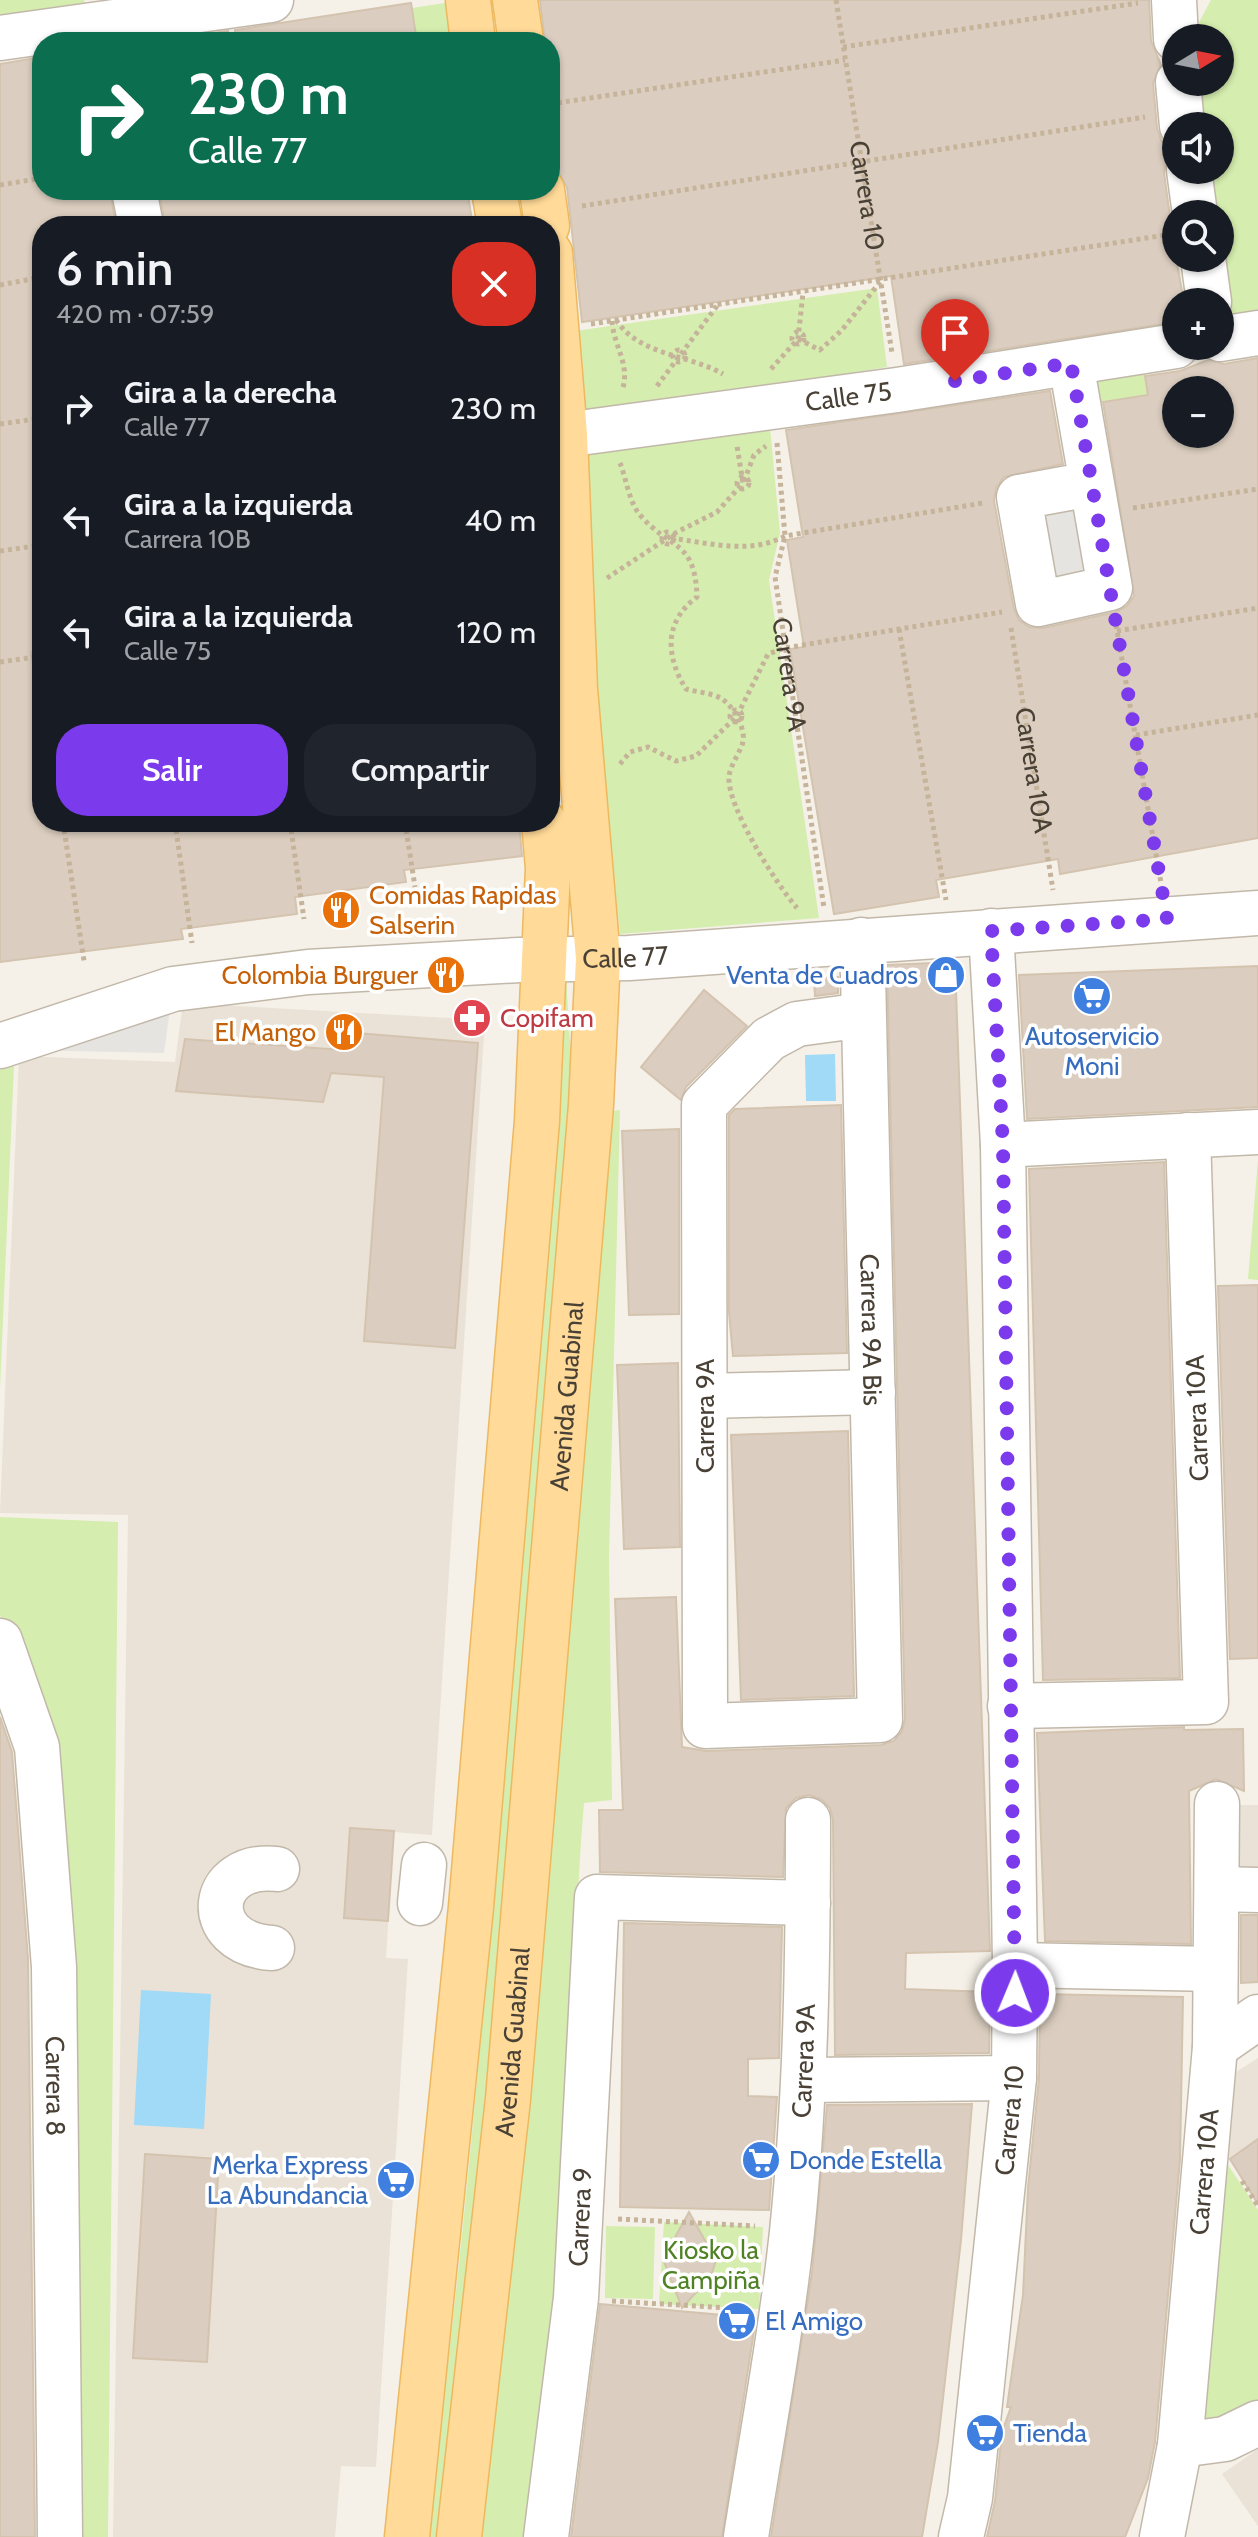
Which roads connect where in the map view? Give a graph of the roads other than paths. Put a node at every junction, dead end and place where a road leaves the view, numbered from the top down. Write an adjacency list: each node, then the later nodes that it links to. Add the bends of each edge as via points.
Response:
1 (271, 0): 6 (street)
2 (468, 0): 7 (main road)
3 (515, 0): 8 (main road)
4 (1174, 0): 5 (street)
5 (1175, 24)
6 (108, 32)
7 (472, 32)
8 (520, 32)
9 (32, 36): 10 (street)
10 (0, 38)
11 (560, 331): 16 (main road, Avenida Guabinal)
12 (1258, 333): 13 (street)
13 (1234, 337)
14 (1162, 348): 15 (street, Calle 75)
15 (1071, 363): 16 (street, Calle 75, via 753,416); 17 (street)
16 (605, 430): 22 (main road, Avenida Guabinal, via 570,584)
17 (1094, 499): 17 (street, via 1110,588 1019,614 1019,497)
18 (545, 832): 23 (main road, Avenida Guabinal)
19 (1258, 913): 20 (street, Calle 77)
20 (972, 932): 21 (street, Calle 77); 28 (street, Carrera 10)
21 (831, 942): 22 (street, Calle 77); 24 (street, Carrera 9A Bis)
22 (598, 958): 23 (street, Calle 77); 50 (main road, Avenida Guabinal, via 591,1105 508,2099)
23 (545, 959): 25 (street, Calle 77, via 206,983); 49 (main road, Avenida Guabinal, via 536,1137 471,1907)
24 (864, 1015): 29 (street, Carrera 9A Bis); 30 (street, Carrera 9A, via 797,1024 769,1039 704,1105)
25 (0, 1046)
26 (1258, 1132): 27 (street)
27 (1188, 1135): 28 (street); 32 (street, Carrera 10A, via 1206,1702)
28 (1003, 1145): 32 (street, Carrera 10)
29 (873, 1392): 30 (street); 33 (street, Carrera 9A Bis, via 880,1720)
30 (705, 1396): 33 (street, Carrera 9A)
31 (0, 1641): 48 (street, Carrera 8, via 37,1747 54,1967)
32 (1010, 1706): 40 (street, Carrera 10)
33 (705, 1726)
34 (1217, 1804): 37 (street, Carrera 10A)
35 (808, 1820): 38 (street, Carrera 9A)
36 (277, 1869): 39 (street, via 256,1866 236,1875 223,1893 221,1915 231,1934 249,1947)
37 (1238, 1890): 41 (street, Carrera 10A)
38 (808, 1903): 45 (street, Carrera 9A); 51 (street, Carrera 9, via 597,1897 576,2298)
39 (272, 1948)
40 (1015, 1965): 41 (street); 44 (street, Carrera 10)
41 (1215, 1978): 42 (street); 43 (street, Carrera 10A)
42 (1257, 2018): 43 (street)
43 (1215, 2047): 47 (street, Carrera 10A)
44 (1014, 2078): 45 (street); 53 (street, Carrera 10, via 970,2498)
45 (804, 2080): 52 (street, Carrera 9A, via 783,2311)
46 (1258, 2423): 47 (street, via 1225,2439)
47 (1180, 2445): 54 (street, Carrera 10A)
48 (60, 2537)
49 (407, 2537)
50 (459, 2537)
51 (546, 2537)
52 (746, 2537)
53 (961, 2537)
54 (1162, 2537)

